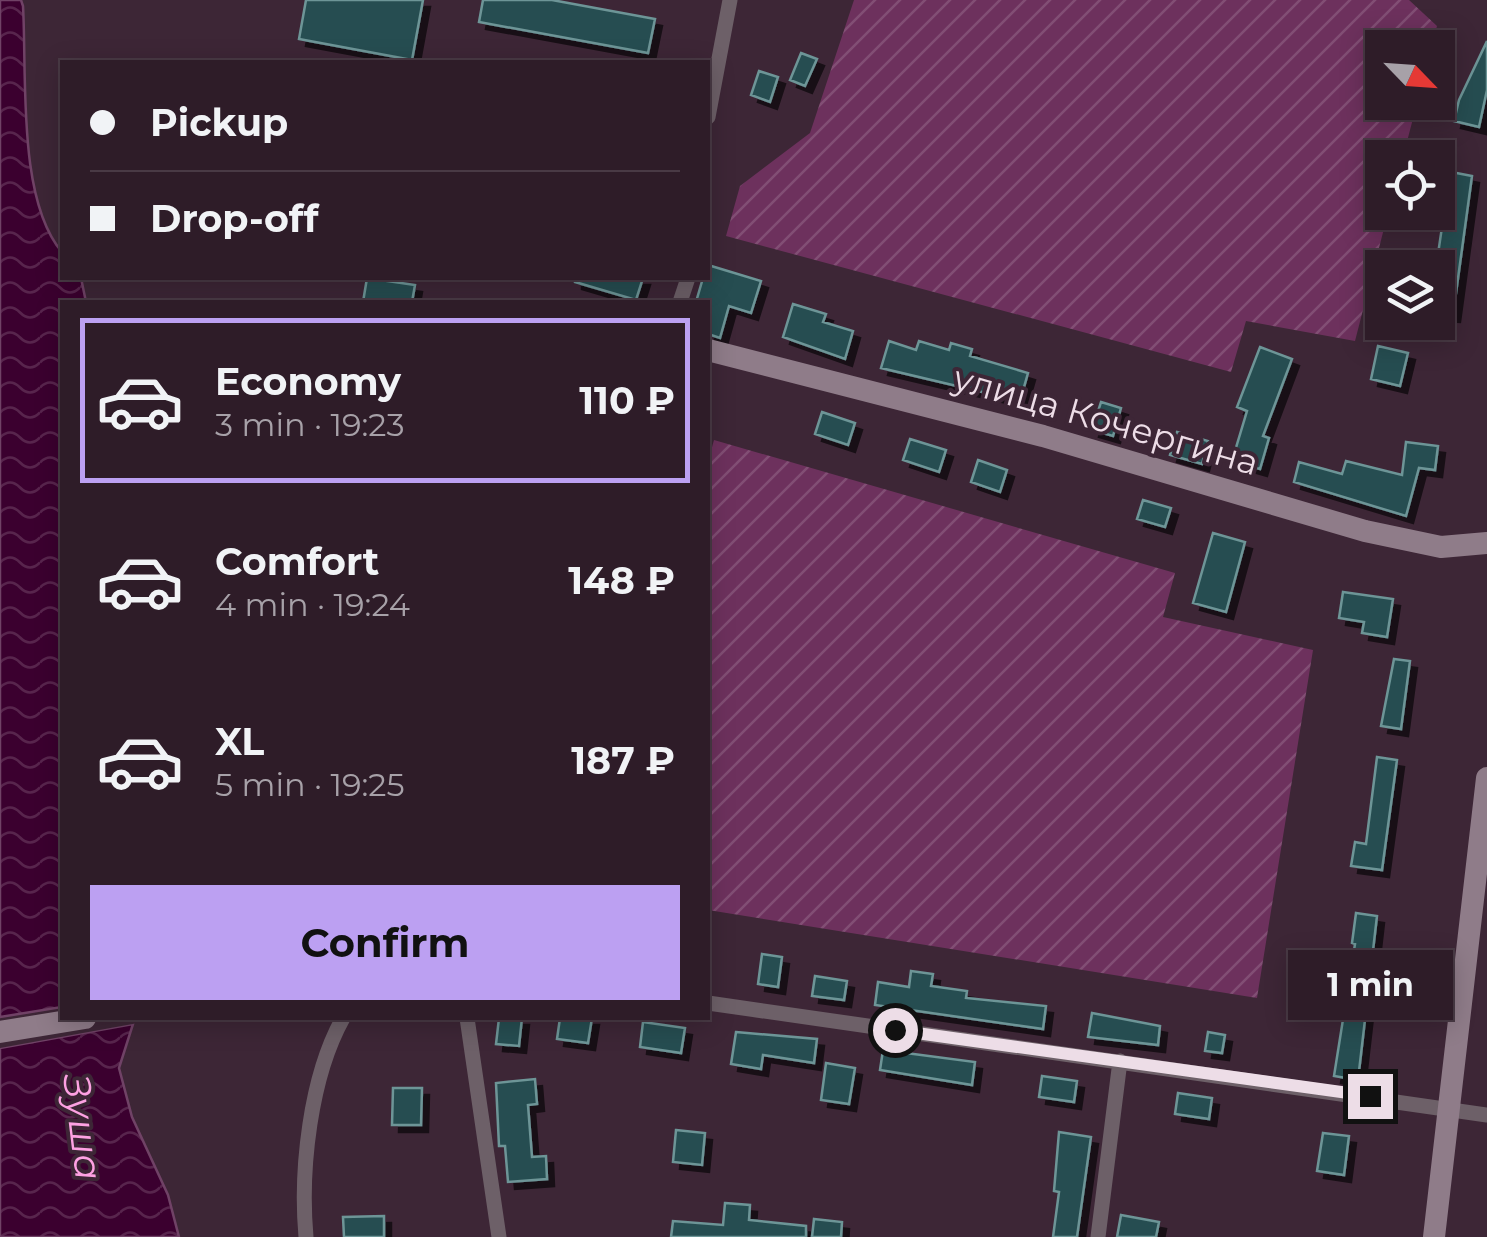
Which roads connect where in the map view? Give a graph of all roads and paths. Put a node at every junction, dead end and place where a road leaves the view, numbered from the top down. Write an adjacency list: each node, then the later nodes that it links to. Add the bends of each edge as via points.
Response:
1 (730, 0): 2 (street)
2 (710, 106)
3 (710, 351): 4 (main road, улица Кочергина, via 1043,436 1365,532 1441,547)
4 (1487, 543)
5 (1487, 778): 12 (main road)
6 (710, 1003): 11 (street)
7 (73, 1020): 10 (main road)
8 (342, 1020): 14 (street, via 316,1109)
9 (467, 1020): 15 (street)
10 (0, 1032)
11 (1120, 1061): 12 (street); 16 (street)
12 (1450, 1110): 13 (street); 17 (main road)
13 (1487, 1116)
14 (306, 1237)
15 (500, 1237)
16 (1098, 1237)
17 (1434, 1237)

